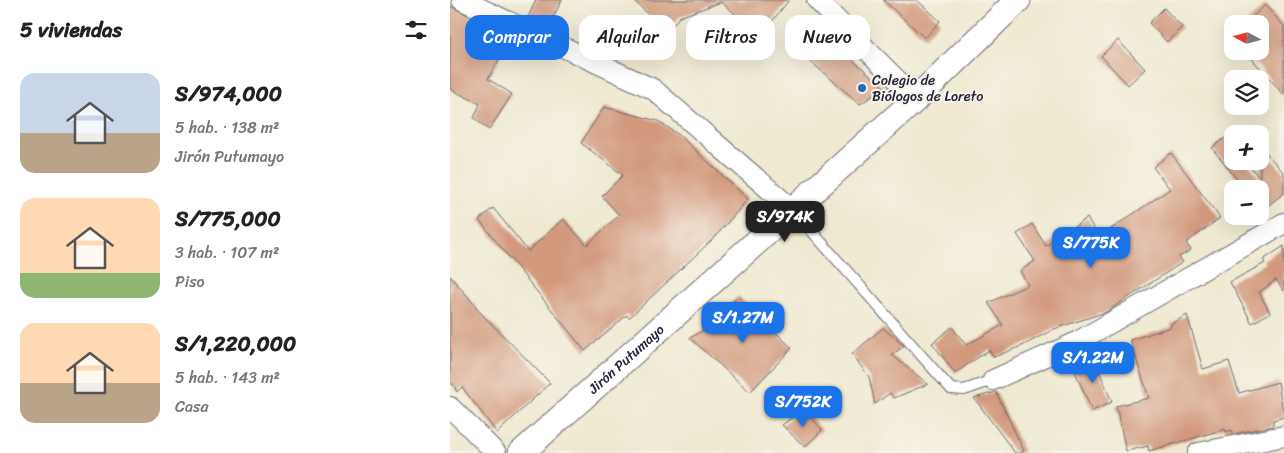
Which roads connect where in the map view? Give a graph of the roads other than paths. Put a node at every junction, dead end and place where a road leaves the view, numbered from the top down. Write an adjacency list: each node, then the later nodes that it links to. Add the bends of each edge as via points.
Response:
1 (462, 0): 5 (street, via 653,89)
2 (816, 0): 4 (street)
3 (1018, 0): 4 (street, Jirón Putumayo)
4 (916, 99): 5 (street, Jirón Putumayo)
5 (793, 210): 7 (lane, via 951,389 964,390); 11 (street, Jirón Putumayo)
6 (1284, 223): 7 (street, via 1077,342)
7 (993, 380)
8 (450, 407): 10 (street)
9 (1284, 436): 12 (street)
10 (496, 453)
11 (521, 453)
12 (1198, 453)

